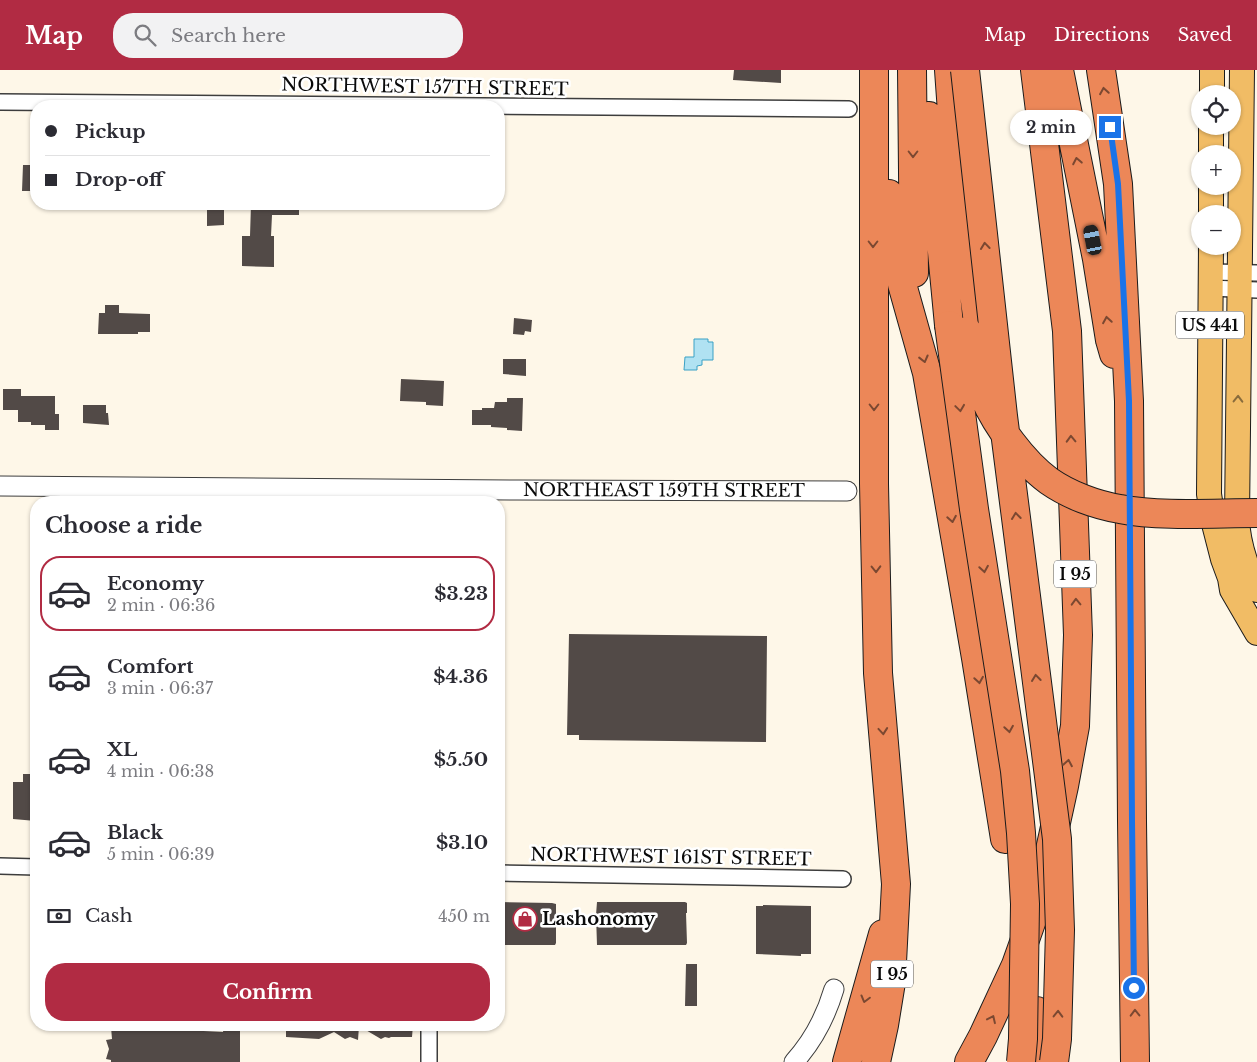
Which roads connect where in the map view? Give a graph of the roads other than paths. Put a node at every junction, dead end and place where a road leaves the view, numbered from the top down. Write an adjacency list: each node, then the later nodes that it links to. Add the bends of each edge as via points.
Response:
1 (874, 70): 36 (highway, I 95, one-way to 36, via 874,484 878,674)
2 (883, 70): 20 (highway, via 891,224 902,284)
3 (949, 70): 19 (highway)
4 (965, 70): 46 (highway, one-way to 4, bridge, via 1060,930 1057,839 1004,426)
5 (1035, 70): 43 (highway, I 95, one-way to 5, via 1016,965 1039,900 1075,726 1078,635 1067,330)
6 (1059, 70): 21 (highway, one-way to 6, via 1110,340)
7 (1101, 70): 21 (highway, one-way to 7, via 1118,184)
8 (1212, 70): 11 (main road)
9 (1242, 70): 18 (main road, US 441)
10 (921, 75): 19 (highway); 20 (highway, one-way to 20, via 913,229)
11 (1212, 85)
12 (0, 102): 13 (street, NORTHWEST 157TH STREET)
13 (30, 102)
14 (505, 106): 15 (street, NORTHWEST 157TH STREET)
15 (849, 109)
16 (1211, 255): 17 (main road, US 441)
17 (1211, 280): 18 (street); 28 (main road, US 441, via 1209,494)
18 (1248, 281): 22 (main road, US 441, one-way to 18)
19 (964, 323): 26 (highway, bridge, via 990,390 1030,443 1059,468 1089,485 1122,494); 27 (highway, bridge, via 974,366 998,422 1024,458 1049,481 1084,499 1120,509 1159,513); 44 (highway, one-way to 44, bridge, via 974,509 1022,833 1025,904)
20 (916, 328): 45 (highway, one-way to 45, bridge, via 927,374 976,658 1004,839)
21 (1129, 401): 47 (highway, one-way to 21)
22 (1237, 447): 23 (main road); 29 (main road, US 441, via 1237,530)
23 (1257, 475)
24 (0, 486): 25 (street, NORTHEAST 159TH STREET)
25 (847, 491)
26 (1257, 499)
27 (1257, 513)
28 (1219, 545): 30 (main road, via 1227,548 1247,598); 31 (main road, US 441, via 1232,590)
29 (1257, 590)
30 (1257, 606)
31 (1257, 633)
32 (0, 866): 33 (street)
33 (30, 867)
34 (505, 873): 35 (street, NORTHWEST 161ST STREET)
35 (843, 879)
36 (896, 884): 41 (highway, one-way to 41); 42 (highway, I 95, via 892,982)
37 (834, 988): 40 (street, via 816,1032)
38 (428, 1031): 39 (street)
39 (429, 1062)
40 (794, 1062)
41 (847, 1062)
42 (876, 1062)
43 (969, 1062)
44 (1021, 1062)
45 (1047, 1062)
46 (1054, 1062)
47 (1136, 1062)

